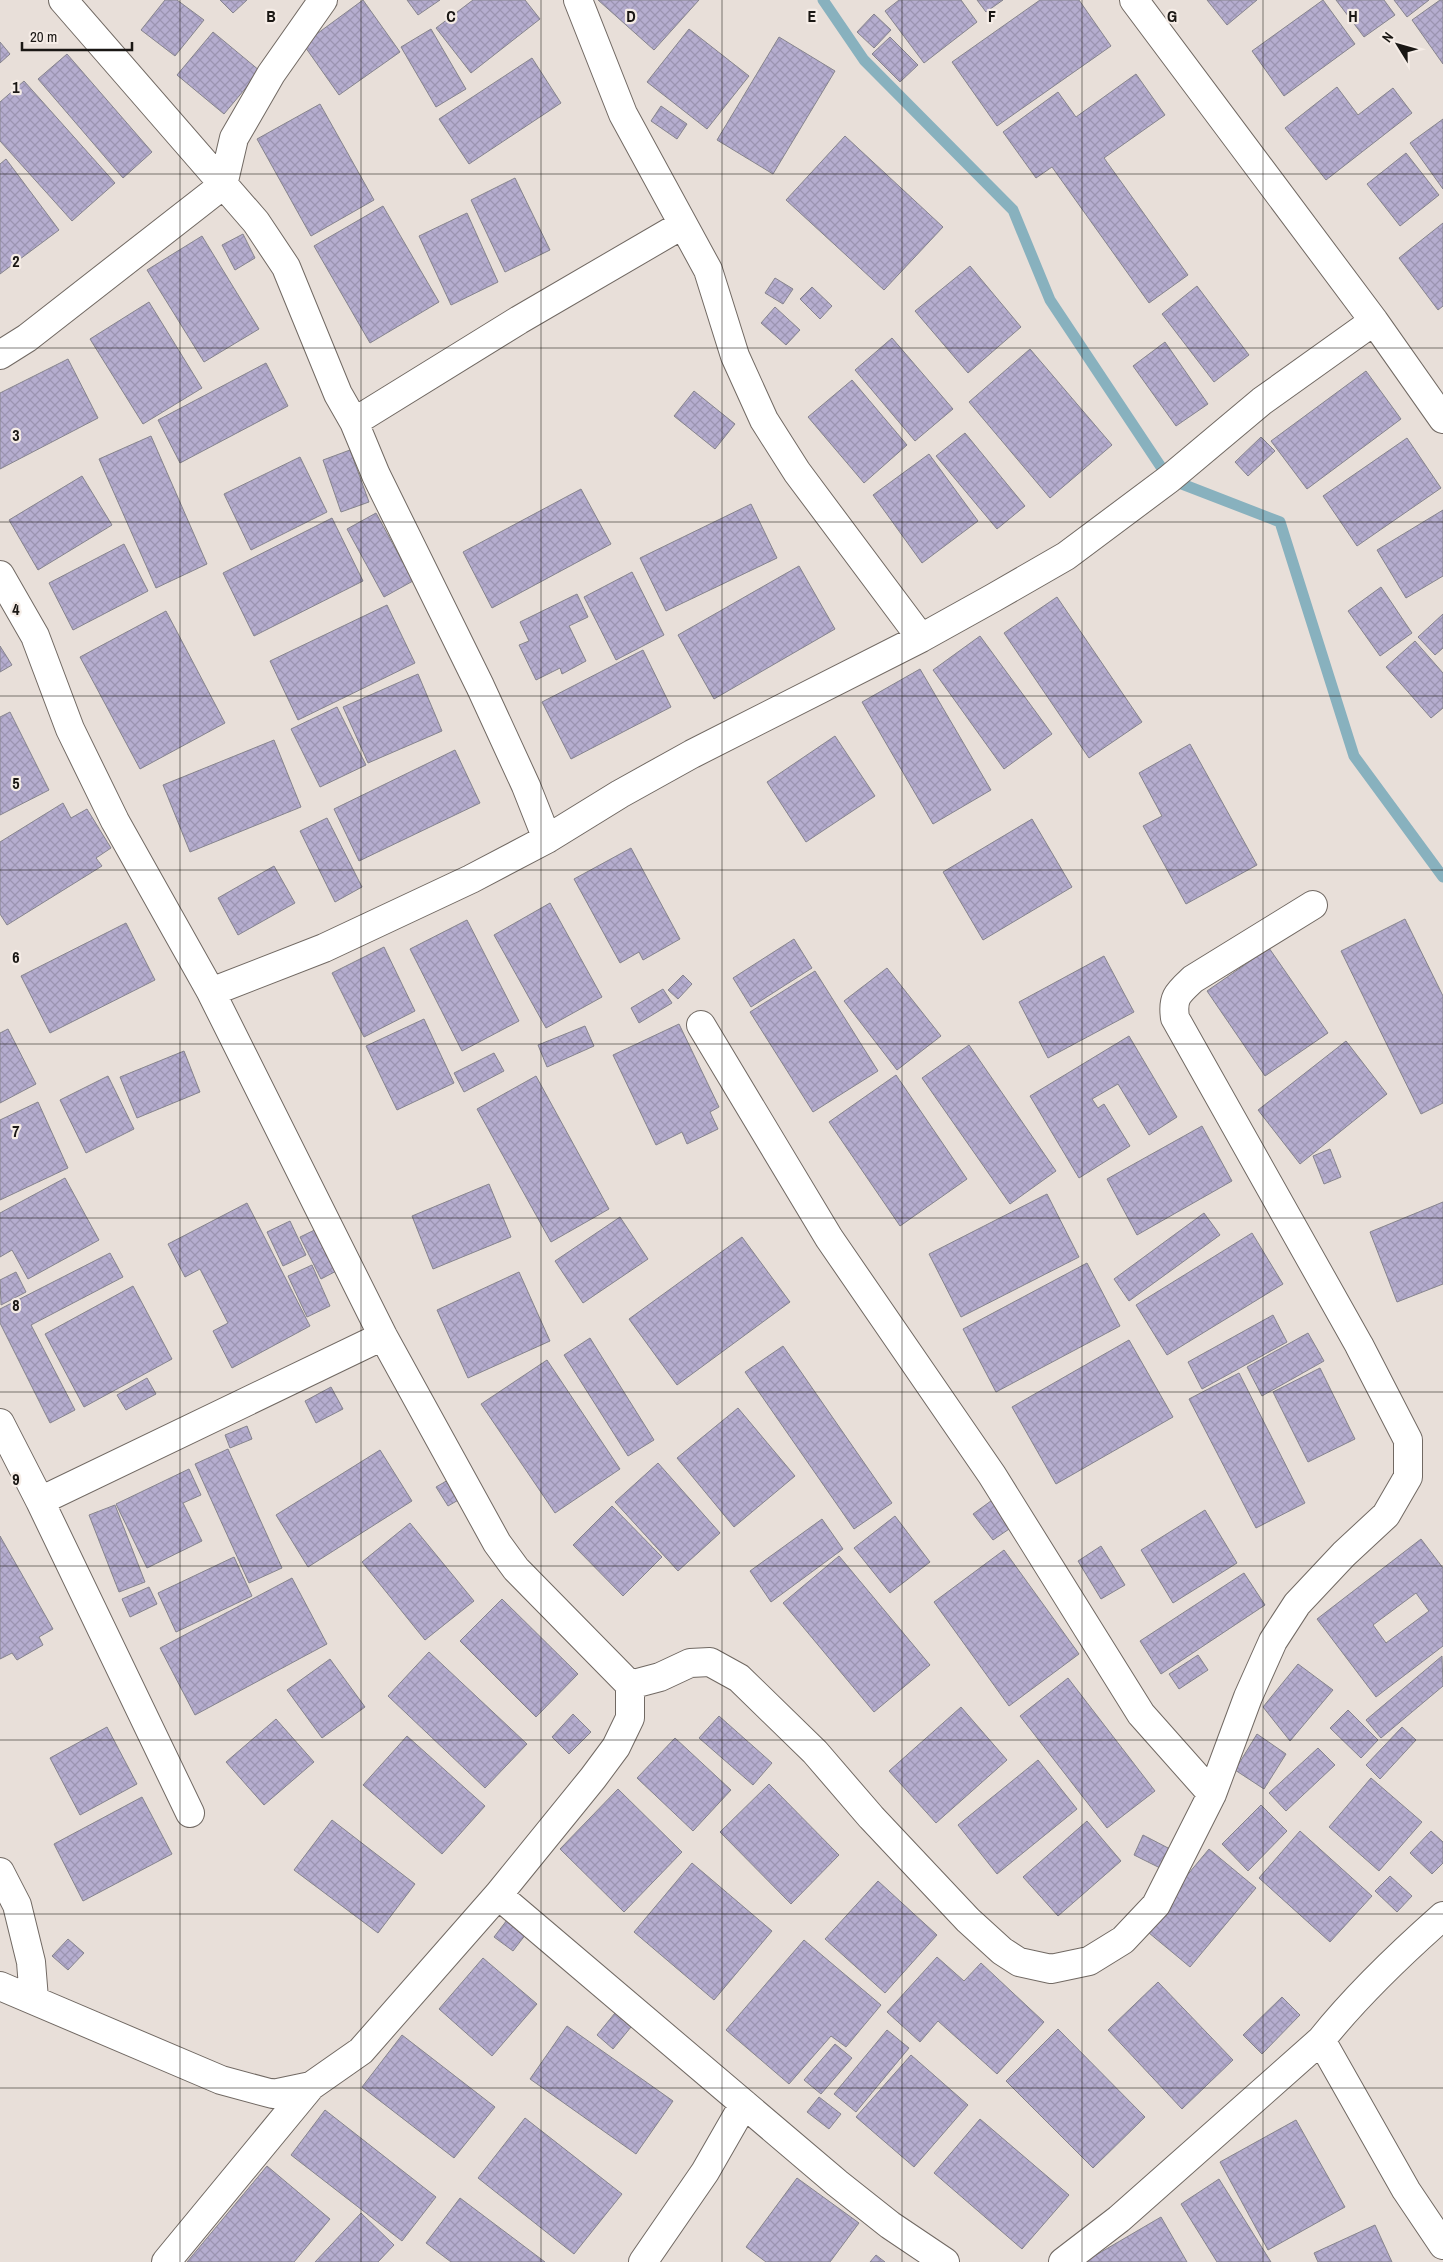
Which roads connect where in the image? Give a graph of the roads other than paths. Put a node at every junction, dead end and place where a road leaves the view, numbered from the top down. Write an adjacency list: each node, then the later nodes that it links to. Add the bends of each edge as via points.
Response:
1 (63, 0): 5 (street)
2 (323, 0): 5 (street, via 271,74 234,138)
3 (578, 0): 6 (street, via 623,114)
4 (1134, 0): 7 (street)
5 (223, 185): 8 (street, via 27,338); 10 (street, via 256,222 286,267 338,394)
6 (682, 224): 10 (street); 12 (street, via 708,270 735,356 764,420 797,472)
7 (1374, 322): 9 (street); 12 (street, via 1262,401 1187,464 1066,556)
8 (0, 355)
9 (1443, 419)
10 (354, 422): 13 (street, via 376,475 480,686)
11 (0, 575): 15 (street, via 35,636 70,729 115,821)
12 (921, 638): 13 (street, via 692,754)
13 (547, 839): 15 (street, via 471,879 324,948)
14 (1313, 905): 21 (street, via 1193,979 1177,993 1175,1018 1355,1336 1404,1432 1408,1440 1408,1477 1386,1515 1297,1604 1273,1641)
15 (211, 992): 17 (street)
16 (701, 1025): 21 (street, via 830,1238 992,1475 1141,1714)
17 (382, 1336): 19 (street); 20 (street, via 497,1543 516,1569)
18 (0, 1423): 19 (street)
19 (40, 1501): 22 (street)
20 (630, 1685): 21 (street, via 660,1677 690,1662 710,1662 739,1678 815,1752 968,1920 1002,1951 1020,1962 1051,1969 1089,1961 1123,1940 1156,1905); 24 (street, via 630,1718 616,1747)
21 (1212, 1794)
22 (190, 1813)
23 (0, 1872): 27 (street, via 17,1905 31,1962)
24 (498, 1895): 29 (street, via 361,2051); 30 (street)
25 (1443, 1916): 28 (street, via 1340,2015)
26 (0, 1986): 27 (street)
27 (34, 1999): 29 (street, via 221,2080 273,2094)
28 (1321, 2040): 31 (street, via 1406,2190); 35 (street, via 1119,2219)
29 (311, 2086): 32 (street)
30 (744, 2104): 33 (street, via 705,2172); 34 (street, via 890,2225)
31 (1443, 2245)
32 (166, 2262)
33 (643, 2262)
34 (945, 2262)
35 (1062, 2262)

